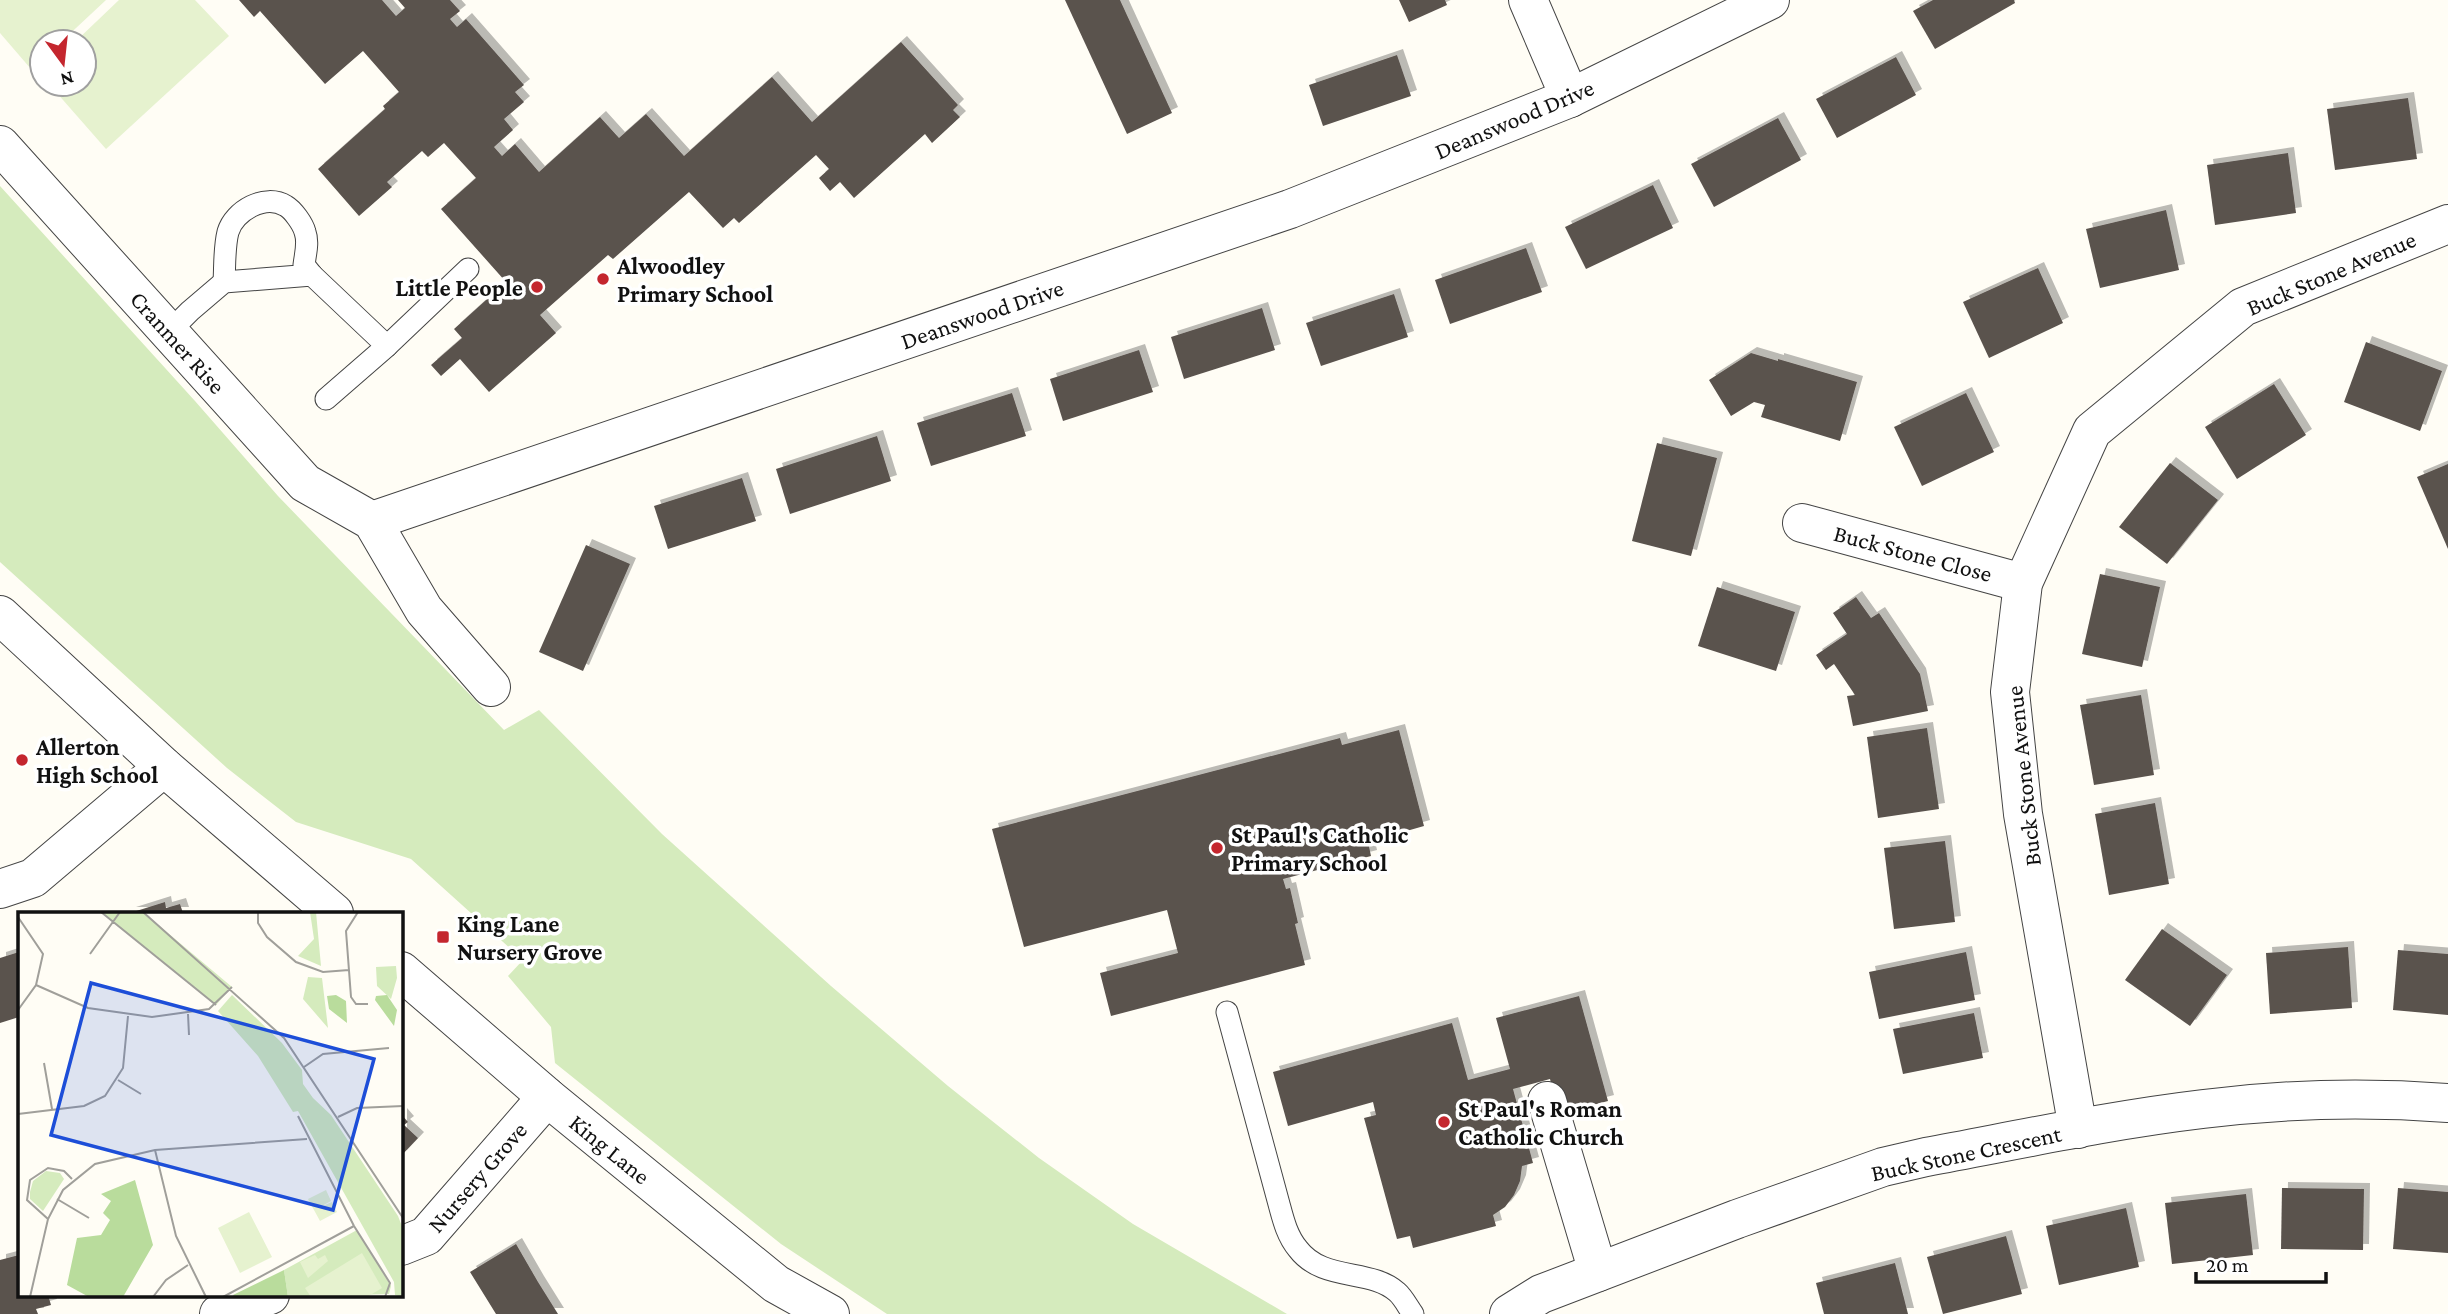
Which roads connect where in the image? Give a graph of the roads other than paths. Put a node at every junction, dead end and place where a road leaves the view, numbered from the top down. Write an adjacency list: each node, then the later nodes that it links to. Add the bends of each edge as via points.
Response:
1 (1528, 0): 3 (street)
2 (1770, 0): 3 (street, Deanswood Drive)
3 (1570, 99): 12 (street, Deanswood Drive, via 1290,209)
4 (0, 145): 9 (street, Cranmer Rise)
5 (2448, 224): 14 (street, Buck Stone Avenue, via 2243,307 2092,431)
6 (467, 270): 10 (lane)
7 (312, 275): 8 (lane); 8 (lane, via 304,265 307,244 297,219 286,206 263,203 247,208 228,231); 10 (lane)
8 (225, 282): 9 (lane)
9 (169, 332): 12 (street, Cranmer Rise, via 305,483)
10 (387, 346): 11 (lane)
11 (326, 399)
12 (372, 521): 16 (street, via 424,610)
13 (1802, 523): 14 (street, Buck Stone Close)
14 (2022, 583): 25 (street, Buck Stone Avenue, via 2010,692 2023,814)
15 (0, 615): 17 (street)
16 (491, 687)
17 (164, 767): 18 (street, via 33,878); 19 (street)
18 (0, 889)
19 (333, 912)
20 (402, 972): 22 (street, King Lane)
21 (1227, 1012): 31 (lane, via 1279,1204 1297,1249 1310,1262 1330,1271 1397,1291)
22 (547, 1097): 26 (street, Nursery Grove, via 426,1236); 30 (street, King Lane, via 776,1284)
23 (1546, 1101): 27 (street)
24 (2448, 1103): 25 (street, Buck Stone Crescent, via 2305,1101 2204,1108)
25 (2078, 1129): 27 (street, Buck Stone Crescent, via 1884,1167)
26 (402, 1246)
27 (1598, 1272): 32 (street, Buck Stone Crescent, via 1541,1293)
28 (267, 1296): 29 (street)
29 (219, 1314)
30 (830, 1314)
31 (1413, 1314)
32 (1509, 1314)

